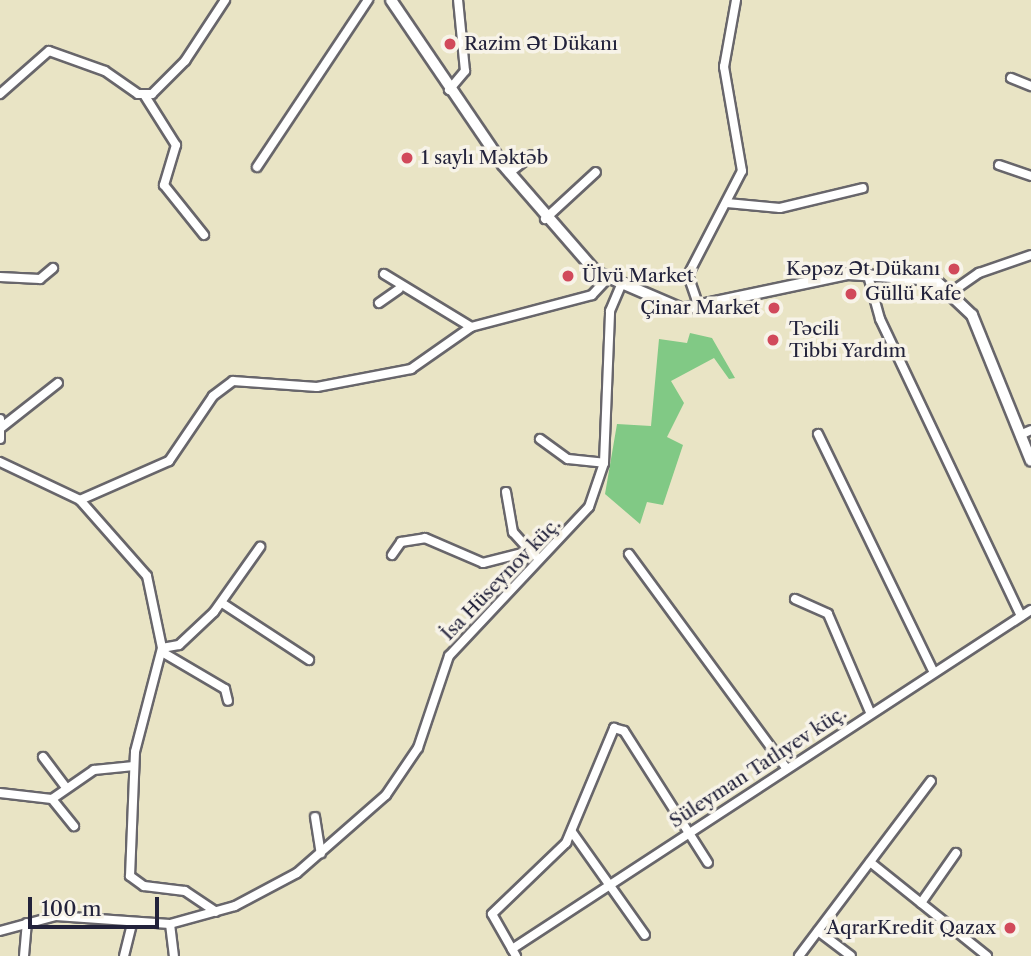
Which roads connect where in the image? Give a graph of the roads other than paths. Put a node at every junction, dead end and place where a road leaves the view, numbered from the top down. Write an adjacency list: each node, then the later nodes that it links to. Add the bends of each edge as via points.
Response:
1 (225, 0): 10 (street, via 172,78)
2 (368, 0): 13 (street)
3 (391, 0): 8 (main road)
4 (458, 0): 8 (street, via 465,71)
5 (736, 0): 18 (street, via 724,67 742,171)
6 (1011, 78): 7 (street)
7 (1031, 86)
8 (449, 90): 15 (main road)
9 (0, 94): 10 (street, via 49,51 97,67)
10 (145, 96): 20 (street, via 176,145 164,185)
11 (532, 155): 15 (street)
12 (999, 165): 16 (street)
13 (257, 167)
14 (596, 172): 19 (street)
15 (509, 173): 19 (main road)
16 (1031, 176)
17 (863, 188): 18 (street, via 780,208)
18 (727, 203): 31 (street, via 688,275)
19 (545, 219): 26 (main road)
20 (204, 235)
21 (1031, 255): 29 (street, via 979,273)
22 (53, 268): 25 (street, via 40,279)
23 (867, 272): 29 (main road, via 920,276); 31 (main road); 52 (street, via 877,312)
24 (384, 274): 28 (street)
25 (0, 277)
26 (607, 279): 27 (main road); 32 (street, via 592,296)
27 (620, 286): 31 (main road, via 674,308); 41 (street, İsa Hüseynov küç., via 610,311)
28 (399, 289): 30 (street); 32 (street)
29 (953, 291): 35 (main road, via 972,315)
30 (379, 303)
31 (699, 307)
32 (471, 327): 43 (street, via 411,369 317,387 233,381 213,396 169,461)
33 (58, 383): 34 (street)
34 (1, 423): 37 (street)
35 (1026, 432): 39 (main road)
36 (818, 434): 55 (street)
37 (0, 439)
38 (540, 439): 41 (street, via 568,459)
39 (1031, 461)
40 (0, 462): 43 (street)
41 (604, 463): 48 (street, İsa Hüseynov küç., via 582,518)
42 (506, 492): 45 (street, via 513,532)
43 (80, 500): 53 (street, via 148,576)
44 (260, 547): 50 (street)
45 (530, 551): 47 (street, via 482,563 417,538 401,542); 48 (street)
46 (629, 554): 60 (street)
47 (392, 555)
48 (538, 558): 70 (street, İsa Hüseynov küç., via 449,656 403,775)
49 (795, 599): 57 (street, via 828,614)
50 (222, 603): 53 (street, via 179,645); 54 (street)
51 (1031, 610): 52 (street, Süleyman Tatlıyev küç.)
52 (1021, 616): 55 (street, Süleyman Tatlıyev küç.)
53 (162, 650): 56 (street, via 225,689); 59 (street)
54 (309, 660)
55 (933, 671): 57 (street, Süleyman Tatlıyev küç.)
56 (228, 701)
57 (870, 712): 60 (street, Süleyman Tatlıyev küç.)
58 (43, 757): 62 (street)
59 (134, 766): 62 (street, via 94,770); 75 (street, via 130,876 144,887 186,891)
60 (786, 768): 68 (street, Süleyman Tatlıyev küç.)
61 (931, 781): 71 (street)
62 (66, 788): 64 (street)
63 (0, 793): 64 (street)
64 (52, 799): 66 (street)
65 (315, 817): 70 (street)
66 (74, 826)
67 (572, 832): 68 (street, via 611,732 619,728); 73 (street); 82 (street, via 542,873 492,914)
68 (688, 832): 72 (street); 73 (street, Süleyman Tatlıyev küç.)
69 (956, 853): 74 (street)
70 (321, 854): 75 (street, İsa Hüseynov küç., via 267,893)
71 (870, 862): 74 (street); 80 (street)
72 (708, 863)
73 (611, 883): 81 (street); 82 (street, Süleyman Tatlıyev küç.)
74 (921, 903): 88 (street)
75 (216, 912): 78 (street, İsa Hüseynov küç.)
76 (27, 923): 77 (street, İsa Hüseynov küç., via 57,916); 79 (street, İsa Hüseynov küç.); 83 (street)
77 (132, 924): 78 (street, İsa Hüseynov küç.); 84 (street)
78 (170, 924): 85 (street)
79 (0, 931)
80 (818, 931): 86 (street); 87 (street)
81 (645, 935)
82 (514, 952)
83 (24, 956)
84 (124, 956)
85 (174, 956)
86 (799, 956)
87 (851, 956)
88 (987, 956)

